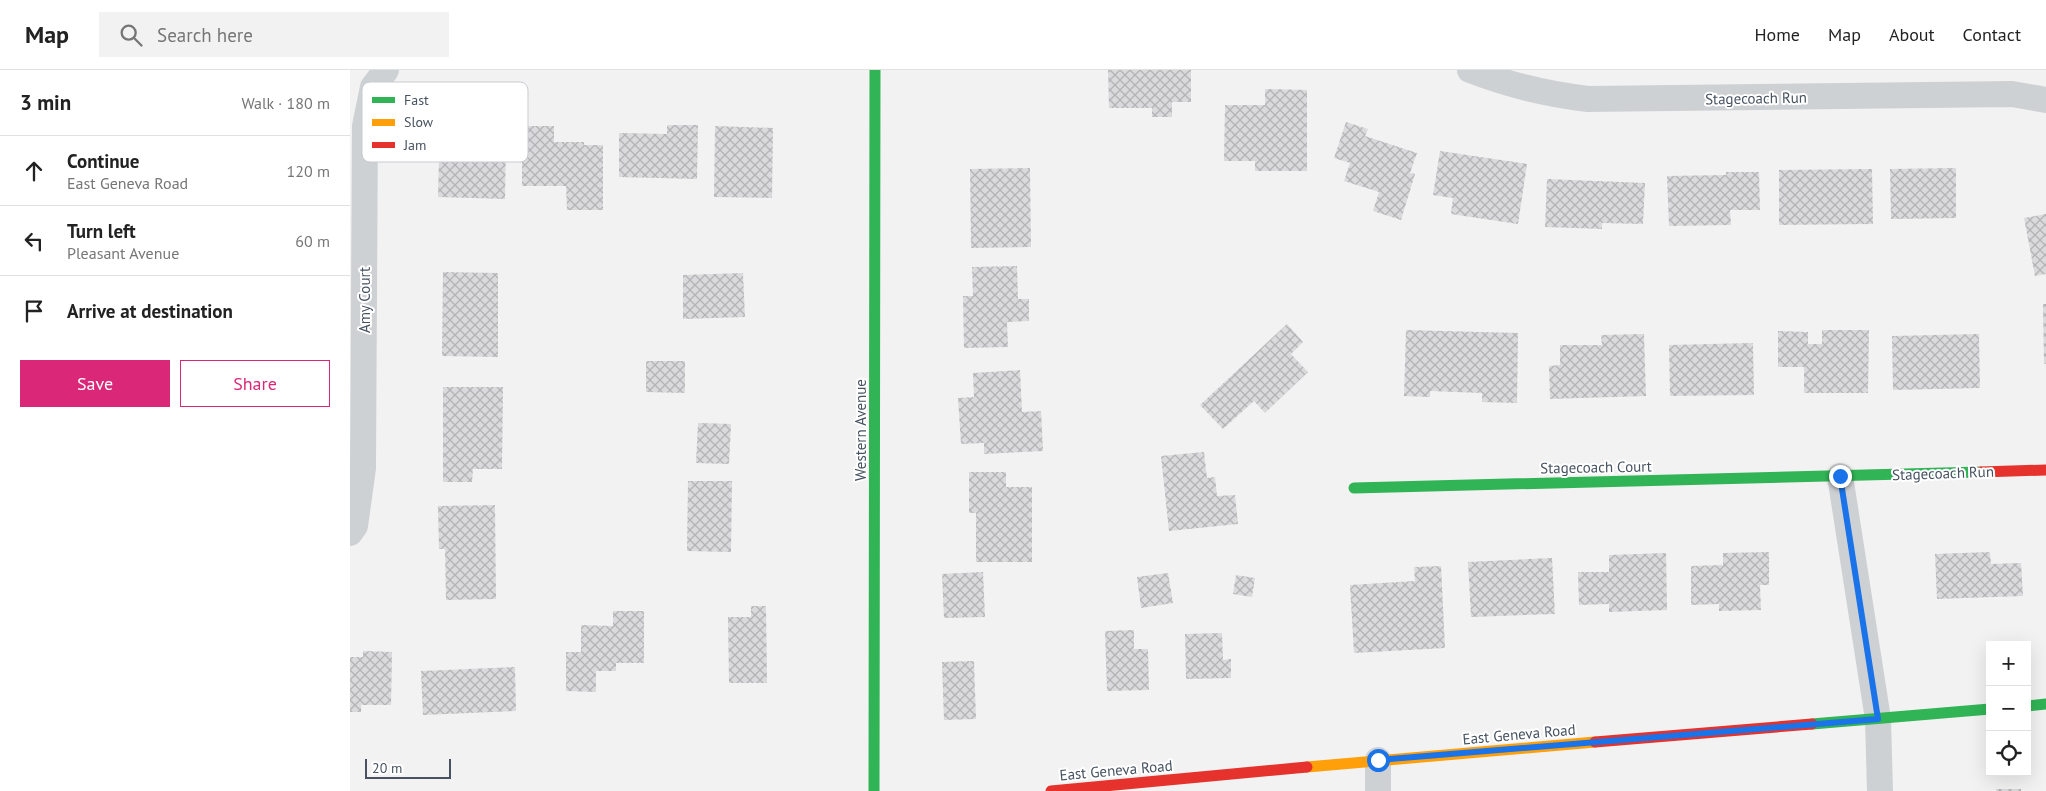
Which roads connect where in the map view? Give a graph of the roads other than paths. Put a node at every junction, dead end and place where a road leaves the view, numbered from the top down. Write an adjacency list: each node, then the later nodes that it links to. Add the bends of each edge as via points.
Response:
1 (386, 70): 4 (street, Amy Court)
2 (875, 70): 16 (street, Western Avenue)
3 (1470, 70): 5 (street, Stagecoach Run, via 1553,95 1588,99 2012,94)
4 (377, 82)
5 (2046, 100)
6 (365, 162): 10 (street, Amy Court, via 363,468 355,526)
7 (2046, 470): 8 (street, Stagecoach Run)
8 (1840, 476): 9 (street, Stagecoach Court); 14 (street)
9 (1354, 488)
10 (350, 533)
11 (2046, 704): 12 (street)
12 (2031, 706)
13 (1986, 709): 14 (street, East Geneva Road)
14 (1878, 719): 15 (street, East Geneva Road); 19 (street)
15 (1378, 760): 17 (street, East Geneva Road); 18 (street)
16 (874, 791)
17 (1051, 791)
18 (1378, 791)
19 (1880, 791)

